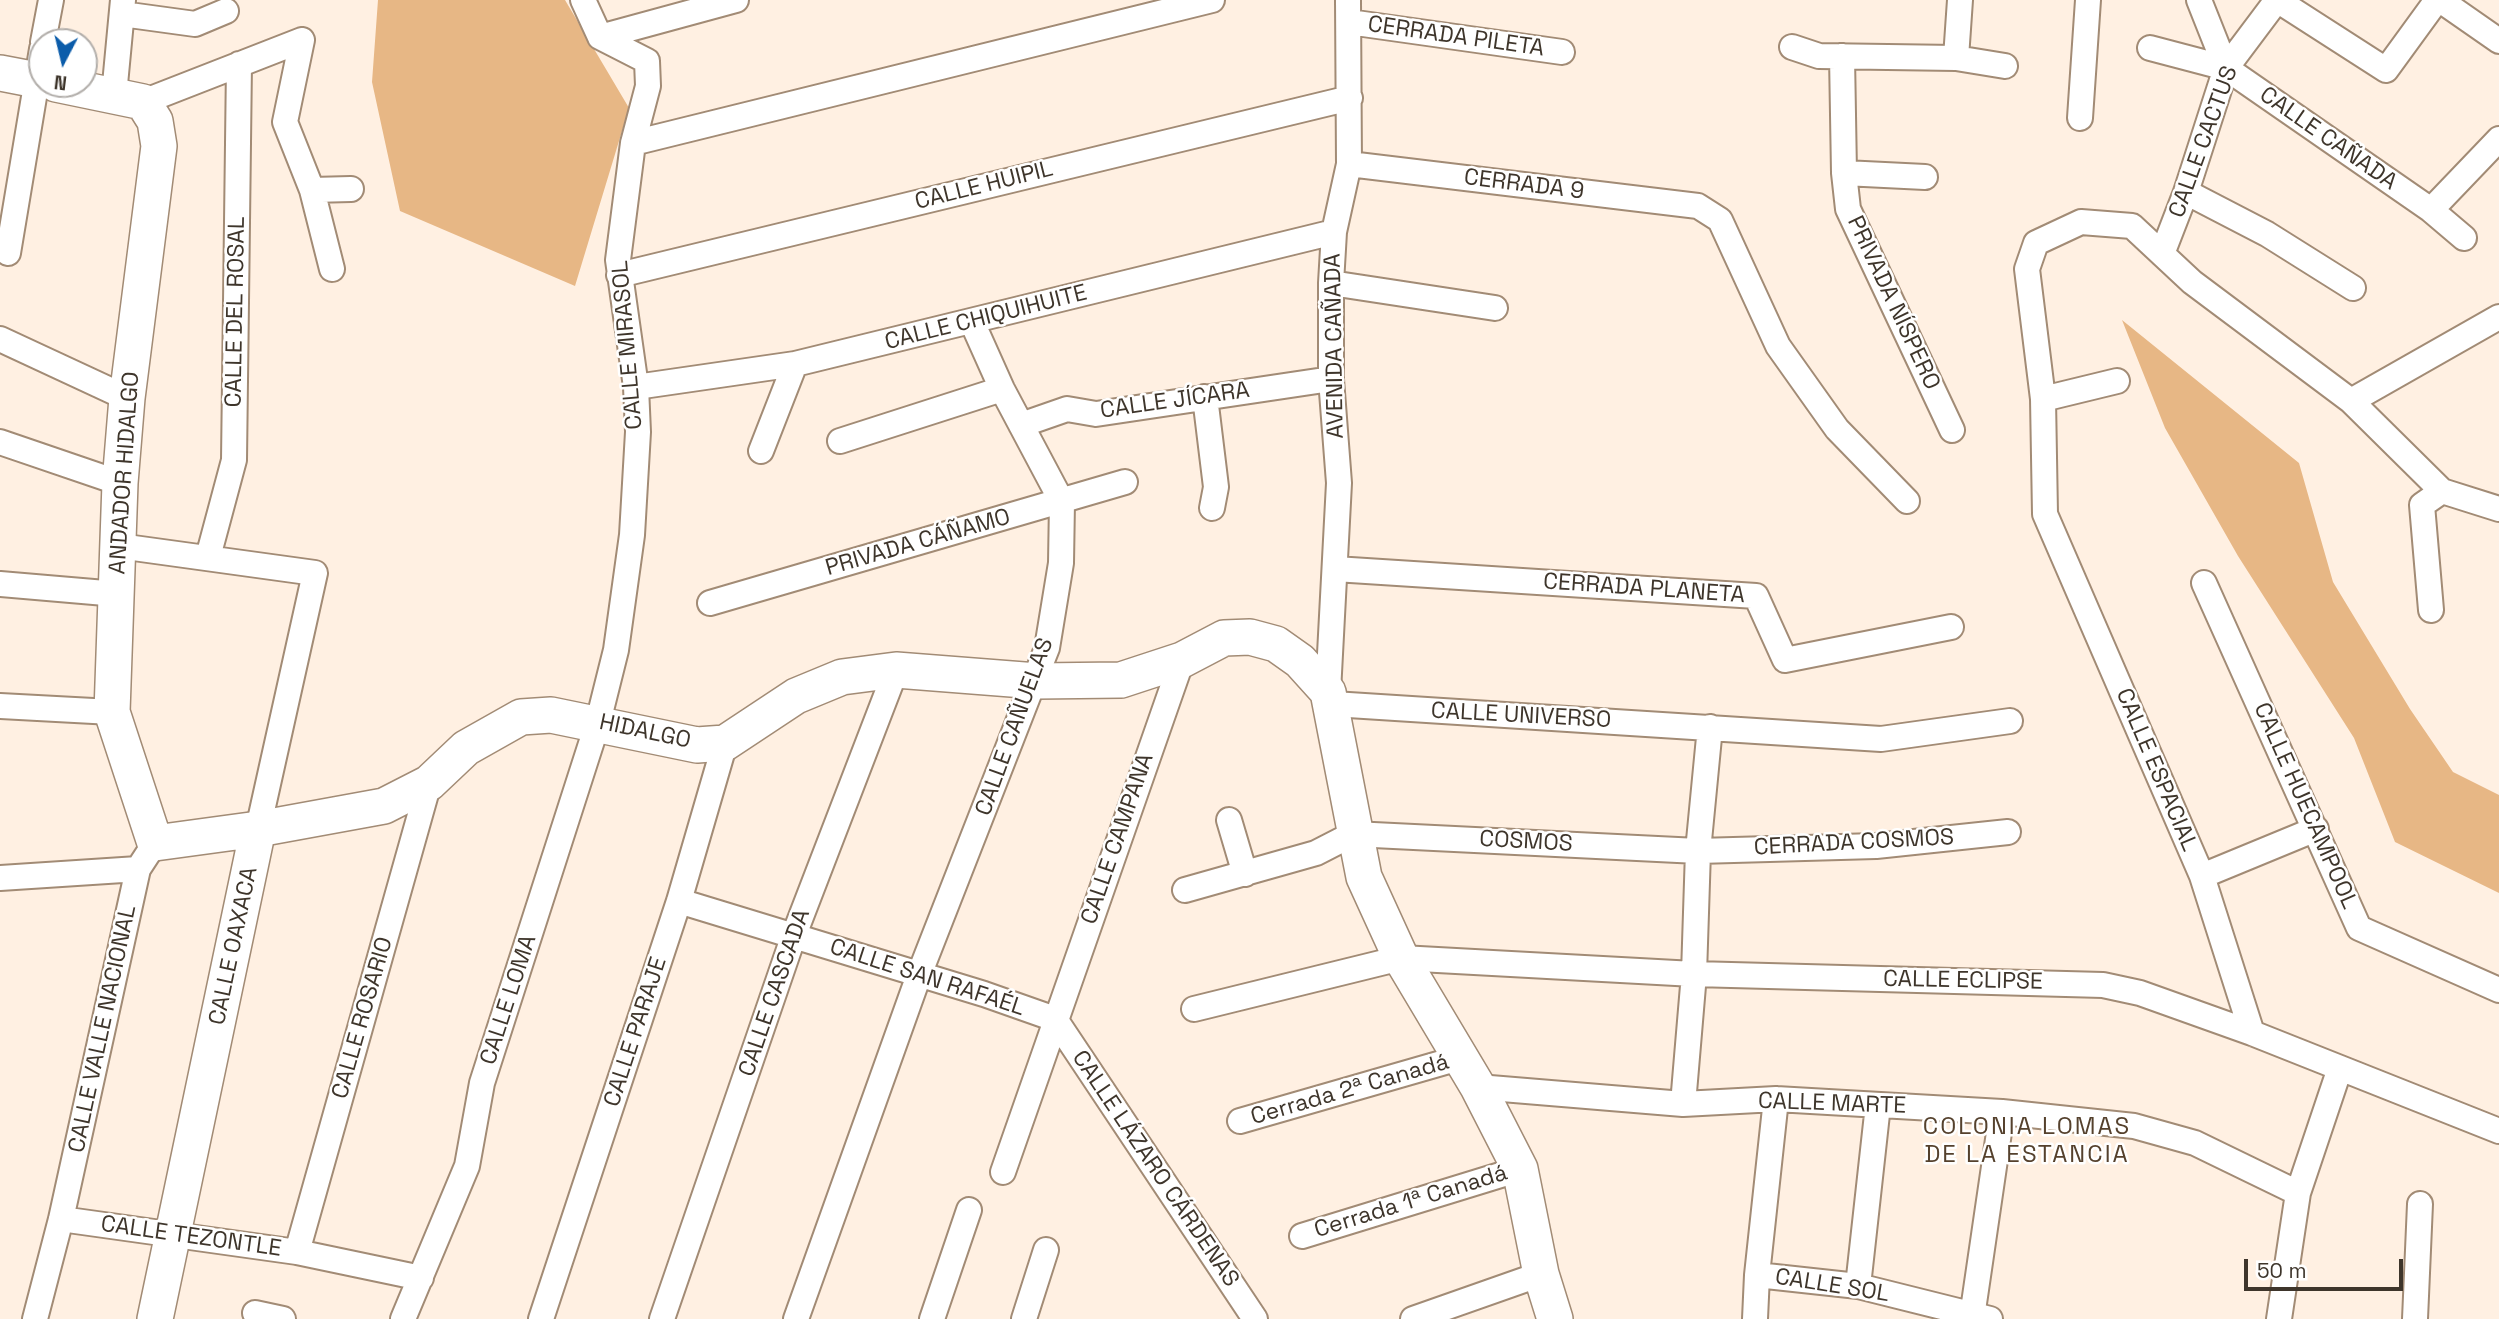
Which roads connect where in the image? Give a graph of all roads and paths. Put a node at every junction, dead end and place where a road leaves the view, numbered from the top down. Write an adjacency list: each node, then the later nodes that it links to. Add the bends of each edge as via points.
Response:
1 (51, 0): 13 (street)
2 (583, 0): 14 (street)
3 (736, 0): 14 (street)
4 (1212, 0): 32 (street)
5 (1960, 0): 20 (street)
6 (2088, 0): 30 (street)
7 (2199, 0): 23 (street)
8 (2277, 0): 9 (street, via 2386,70); 23 (street, CALLE CACTUS)
9 (2438, 0): 15 (street)
10 (122, 7): 12 (street, via 195,24); 29 (street)
11 (1349, 11): 18 (street, CERRADA PILETA); 28 (street, AVENIDA CAÑADA)
12 (226, 12)
13 (46, 28)
14 (600, 37): 32 (street, CALLE MIRASOL, via 647,61 648,86)
15 (2499, 41)
16 (1792, 47): 19 (street, via 1819,57)
17 (2150, 48): 23 (street)
18 (1562, 52)
19 (1842, 56): 20 (street); 34 (street, PRIVADA NÍSPERO)
20 (1956, 58): 22 (street)
21 (240, 64): 29 (street); 37 (street, via 302,40 285,122); 74 (street, CALLE DEL ROSAL, via 234,460)
22 (2005, 66)
23 (2226, 68): 38 (street, CALLE CACTUS); 39 (street, CALLE CAÑADA)
24 (0, 73): 25 (street)
25 (28, 74)
26 (98, 90): 29 (street)
27 (39, 98): 42 (street)
28 (1350, 98): 33 (street, AVENIDA CAÑADA); 45 (street, CALLE HUIPIL)
29 (128, 99): 58 (street, ANDADOR HIDALGO, via 155,121 159,146)
30 (2080, 118)
31 (2499, 139): 39 (street)
32 (633, 143): 45 (street, CALLE MIRASOL)
33 (1349, 164): 40 (street, AVENIDA CAÑADA); 69 (street, CERRADA 9, via 1698,206 1720,220 1778,346 1830,418)
34 (1844, 173): 35 (street); 62 (street, PRIVADA NÍSPERO, via 1848,209)
35 (1925, 177)
36 (351, 189): 37 (street)
37 (312, 190): 44 (street)
38 (2186, 192): 43 (street, CALLE CACTUS); 47 (street, via 2267,234)
39 (2431, 210): 41 (street, CALLE CAÑADA)
40 (1334, 232): 46 (street, AVENIDA CAÑADA); 50 (street, CALLE CHIQUIHUITE)
41 (2464, 238)
42 (8, 253)
43 (2162, 254): 59 (street, via 2132,226 2081,222 2036,243 2027,269); 60 (street, via 2192,282)
44 (332, 268)
45 (619, 275): 55 (street, CALLE MIRASOL)
46 (1331, 283): 48 (street); 53 (street, AVENIDA CAÑADA)
47 (2353, 288)
48 (1495, 308)
49 (2499, 317): 60 (street)
50 (972, 322): 52 (street, CALLE CHIQUIHUITE); 56 (street, CALLE CAÑUELAS)
51 (0, 340): 58 (street)
52 (795, 364): 55 (street, CALLE CHIQUIHUITE); 65 (street)
53 (1331, 379): 57 (street, CALLE JÍCARA); 75 (street, AVENIDA CAÑADA, via 1339,483)
54 (2116, 381): 59 (street)
55 (636, 387): 89 (street, CALLE MIRASOL, via 632,536 617,650)
56 (1002, 389): 61 (street, CALLE CAÑUELAS); 63 (street)
57 (1205, 397): 61 (street, CALLE JÍCARA, via 1096,414 1067,409); 71 (street, via 1216,487)
58 (127, 398): 67 (street, ANDADOR HIDALGO)
59 (2043, 399): 101 (street, CALLE ESPACIAL, via 2045,514)
60 (2351, 401): 68 (street)
61 (1021, 425): 70 (street, CALLE CAÑUELAS)
62 (1952, 430)
63 (840, 441)
64 (0, 442): 67 (street)
65 (761, 452)
66 (1125, 482): 70 (street, PRIVADA CÁÑAMO)
67 (120, 483): 73 (street, ANDADOR HIDALGO)
68 (2442, 491): 72 (street); 80 (street, via 2422,505)
69 (1907, 501)
70 (1062, 502): 79 (street, PRIVADA CÁÑAMO); 84 (street, CALLE CAÑUELAS, via 1061,563 1048,648)
71 (1212, 508)
72 (2499, 509)
73 (119, 546): 74 (street); 78 (street, ANDADOR HIDALGO)
74 (208, 557): 94 (street, CALLE OAXACA, via 315,573)
75 (1335, 569): 81 (street, CERRADA PLANETA, via 1756,596 1785,660); 85 (street, AVENIDA CAÑADA)
76 (2204, 583): 95 (street, CALLE HUECAMPOOL)
77 (0, 584): 78 (street)
78 (117, 594): 87 (street, ANDADOR HIDALGO)
79 (710, 603)
80 (2431, 610)
81 (1951, 627)
82 (1182, 660): 84 (street, via 1121,680); 85 (street, via 1224,638 1250,637 1276,644 1300,661); 111 (street, CALLE CAMPANA)
83 (896, 670): 84 (street); 91 (street, via 842,677 796,695); 105 (street, CALLE CASCADA)
84 (1037, 681): 108 (street, CALLE CAÑUELAS)
85 (1330, 698): 90 (street, CALLE UNIVERSO); 97 (street)
86 (0, 706): 87 (street)
87 (112, 712): 99 (street, ANDADOR HIDALGO)
88 (2010, 721): 90 (street, CALLE UNIVERSO, via 1881,739)
89 (597, 722): 91 (street, HIDALGO, via 697,745); 92 (street, HIDALGO, via 551,715 521,717 466,748); 134 (street, CALLE LOMA, via 482,1083 467,1166)
90 (1710, 727): 98 (street)
91 (726, 743): 104 (street, CALLE PARAJE)
92 (429, 783): 94 (street, HIDALGO, via 384,806); 131 (street, CALLE ROSARIO)
93 (1228, 820): 100 (street)
94 (258, 829): 99 (street, HIDALGO); 128 (street, CALLE OAXACA)
95 (2316, 829): 101 (street); 109 (street, CALLE HUECAMPOOL, via 2359,928)
96 (2008, 832): 98 (street, CERRADA COSMOS, via 1876,846)
97 (1353, 834): 98 (street, COSMOS); 100 (street, via 1316,853); 106 (street, via 1364,877)
98 (1698, 851): 107 (street)
99 (147, 856): 102 (street); 127 (street, CALLE VALLE NACIONAL)
100 (1245, 874): 103 (street)
101 (2202, 876): 112 (street, CALLE ESPACIAL)
102 (0, 878)
103 (1185, 890)
104 (679, 901): 105 (street, CALLE SAN RAFAÉL); 142 (street, CALLE PARAJE)
105 (794, 935): 108 (street, CALLE SAN RAFAÉL); 143 (street, CALLE CASCADA)
106 (1401, 958): 107 (street, CALLE ECLIPSE); 110 (street, CALLE ECLIPSE); 113 (street)
107 (1694, 974): 112 (street, CALLE ECLIPSE, via 2103,985 2140,993); 117 (street)
108 (919, 975): 111 (street, CALLE SAN RAFAÉL); 144 (street, CALLE CAÑUELAS)
109 (2499, 990)
110 (1194, 1009)
111 (1055, 1019): 123 (street, CALLE CAMPANA); 147 (street, CALLE LÁZARO CÁRDENAS)
112 (2252, 1033): 114 (street, CALLE ECLIPSE)
113 (1459, 1058): 115 (street); 120 (street, Cerrada 2ª Canadá)
114 (2340, 1068): 121 (street, CALLE ECLIPSE); 124 (street)
115 (1478, 1087): 117 (street, CALLE MARTE); 122 (street)
116 (1776, 1099): 117 (street, CALLE MARTE); 118 (street, CALLE MARTE); 133 (street)
117 (1683, 1104)
118 (1878, 1105): 119 (street, CALLE MARTE); 135 (street)
119 (2002, 1112): 124 (street, CALLE MARTE, via 2134,1126 2183,1139); 137 (street)
120 (1240, 1121)
121 (2499, 1131)
122 (1520, 1169): 129 (street, Cerrada 1ª Canadá); 132 (street)
123 (1003, 1171)
124 (2298, 1194): 151 (street)
125 (2420, 1204): 152 (street)
126 (969, 1210): 145 (street)
127 (61, 1219): 128 (street, CALLE TEZONTLE); 138 (street)
128 (174, 1234): 131 (street, CALLE TEZONTLE); 139 (street, CALLE OAXACA)
129 (1302, 1236)
130 (1046, 1250): 146 (street)
131 (297, 1252): 134 (street, CALLE TEZONTLE)
132 (1541, 1273): 148 (street); 149 (street)
133 (1757, 1275): 135 (street, CALLE SOL); 150 (street)
134 (421, 1278): 141 (street, CALLE LOMA)
135 (1858, 1286): 137 (street, CALLE SOL)
136 (256, 1313): 140 (street)
137 (1981, 1318)
138 (35, 1319)
139 (155, 1319)
140 (283, 1319)
141 (403, 1319)
142 (541, 1319)
143 (662, 1319)
144 (796, 1319)
145 (932, 1319)
146 (1024, 1319)
147 (1255, 1319)
148 (1413, 1319)
149 (1555, 1319)
150 (1755, 1319)
151 (2279, 1319)
152 (2415, 1319)

